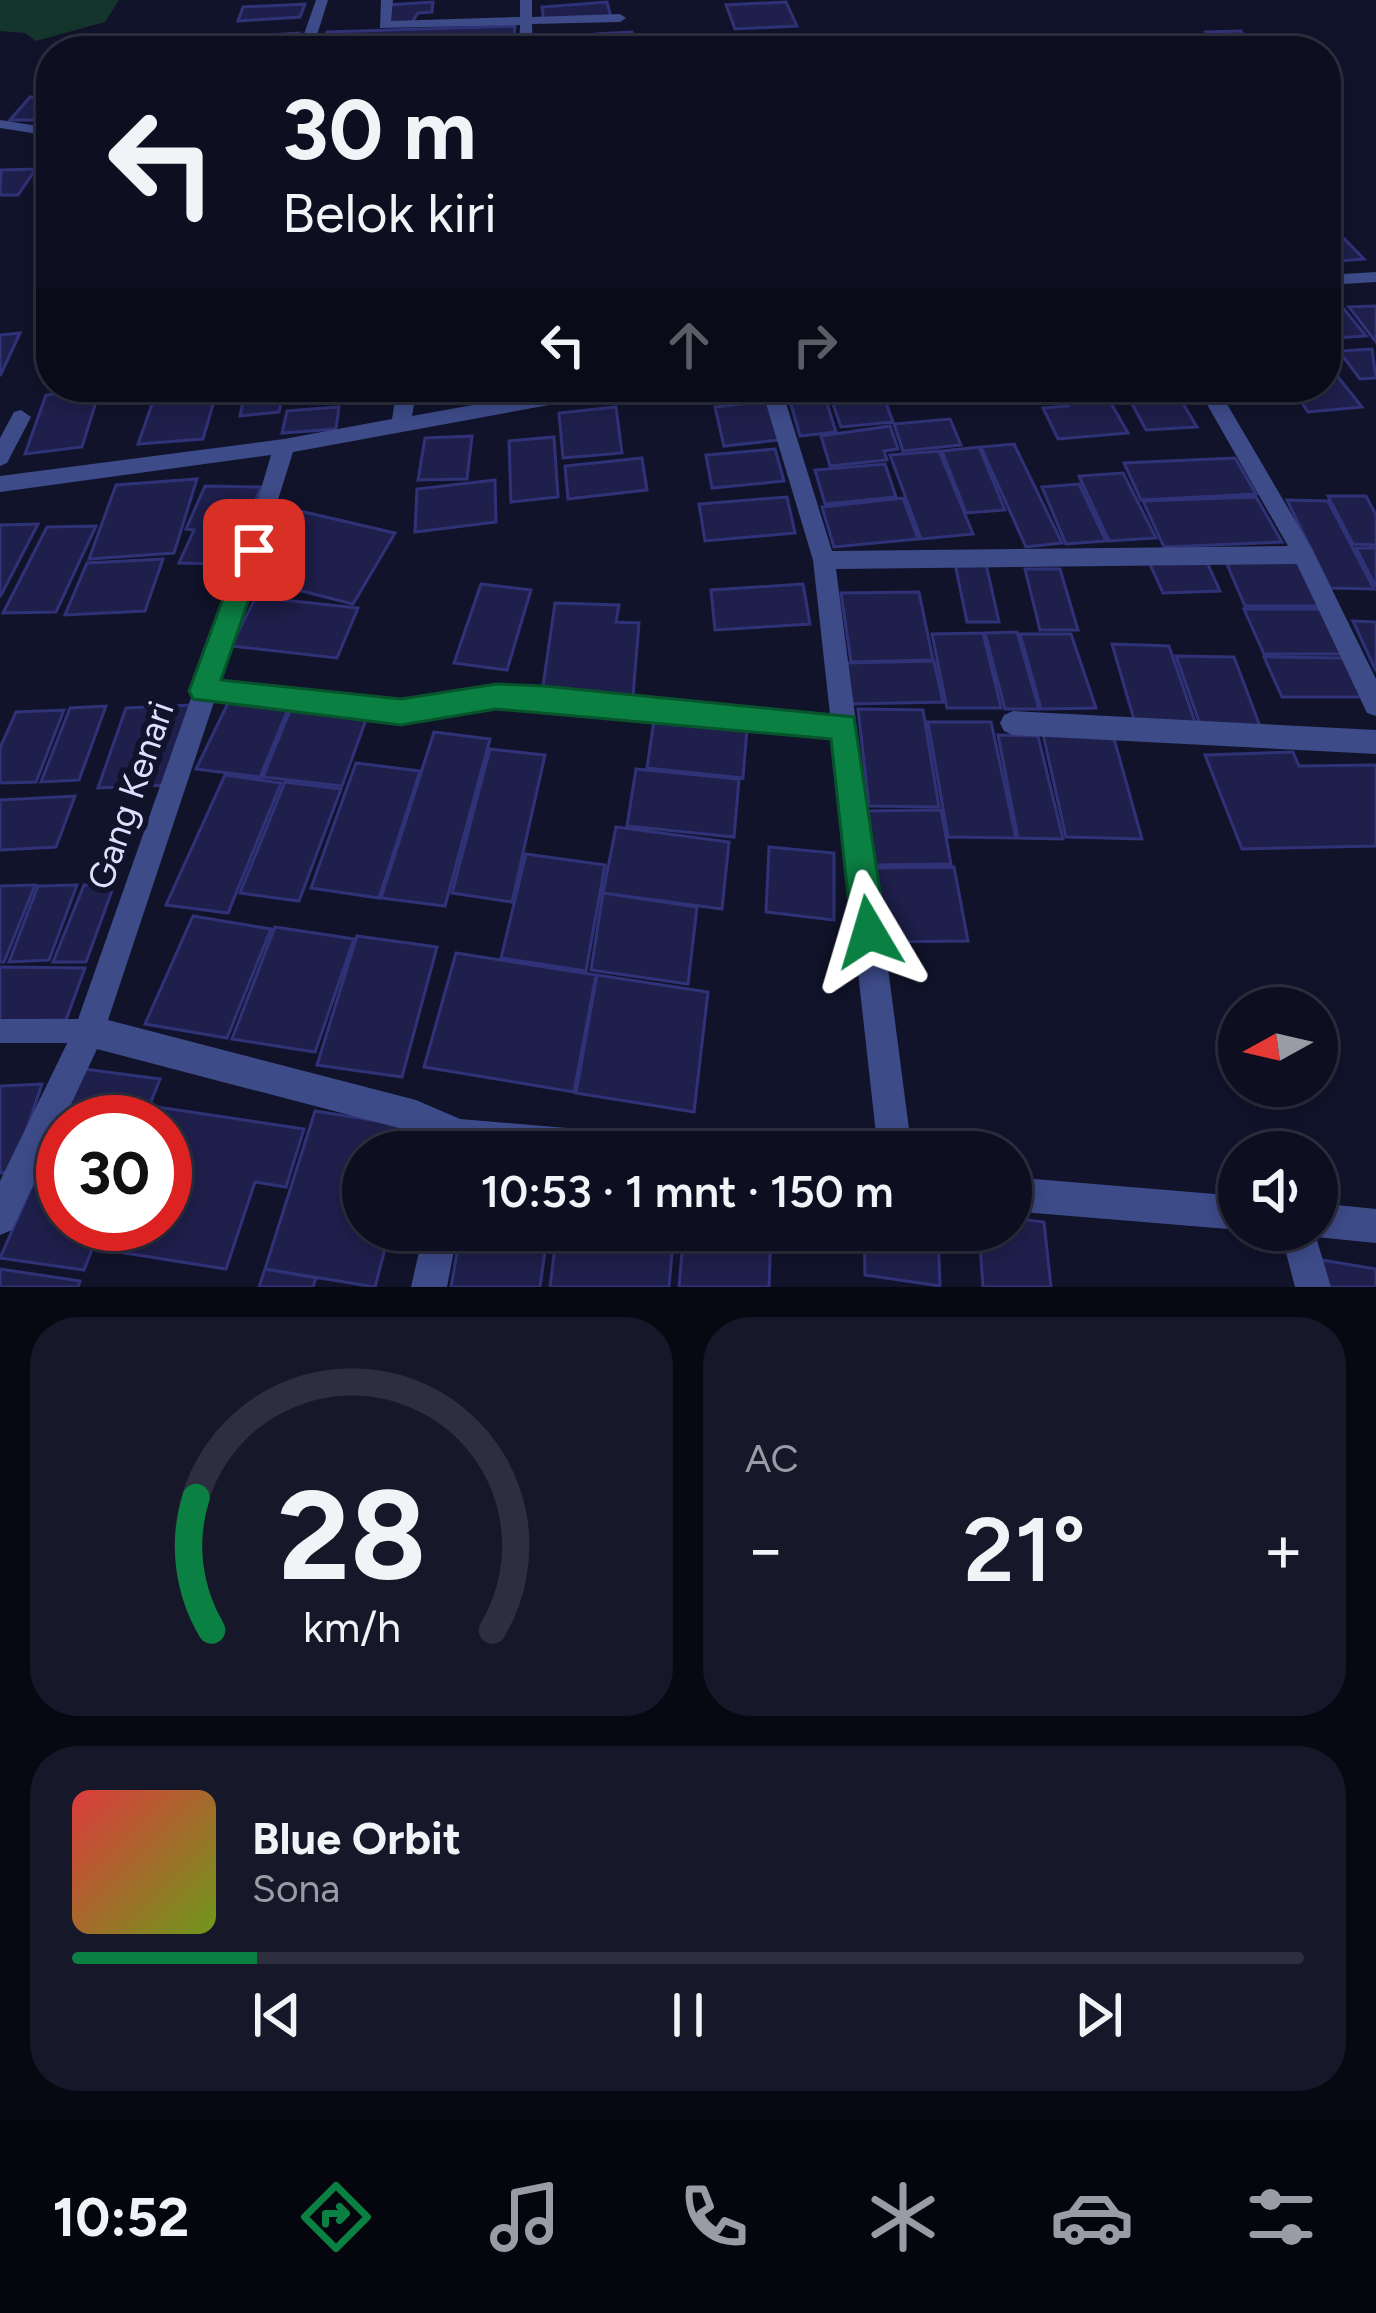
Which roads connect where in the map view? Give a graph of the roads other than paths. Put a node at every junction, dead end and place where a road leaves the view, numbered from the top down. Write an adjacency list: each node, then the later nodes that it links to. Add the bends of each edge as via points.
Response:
1 (322, 0): 6 (street)
2 (387, 0): 5 (street, via 384,25)
3 (526, 0): 5 (street)
4 (620, 19): 5 (street)
5 (526, 24): 7 (street)
6 (310, 36)
7 (526, 36)
8 (0, 124): 9 (street)
9 (36, 130)
10 (1376, 277): 11 (street)
11 (1341, 279)
12 (404, 402): 17 (street)
13 (527, 402): 17 (street)
14 (776, 402): 22 (street)
15 (1216, 402): 21 (street)
16 (20, 417): 19 (street)
17 (401, 425): 18 (street)
18 (284, 446): 20 (street); 23 (street, Gang Kenari)
19 (0, 458)
20 (0, 484)
21 (1304, 555): 22 (street); 24 (street)
22 (824, 560): 26 (street)
23 (203, 691): 26 (street, via 401,712 496,696); 29 (street, Gang Kenari)
24 (1376, 705)
25 (1013, 723): 27 (street)
26 (844, 727): 31 (street)
27 (1376, 742)
28 (0, 1031): 29 (lane)
29 (89, 1031): 30 (street, via 416,1116); 34 (street, Gang Kenari)
30 (439, 1131)
31 (892, 1131)
32 (1032, 1196): 33 (street)
33 (1218, 1211)
34 (0, 1218)
35 (1338, 1222): 36 (street)
36 (1376, 1226)
37 (437, 1251): 39 (street)
38 (1303, 1251): 40 (street)
39 (430, 1287)
40 (1313, 1287)

